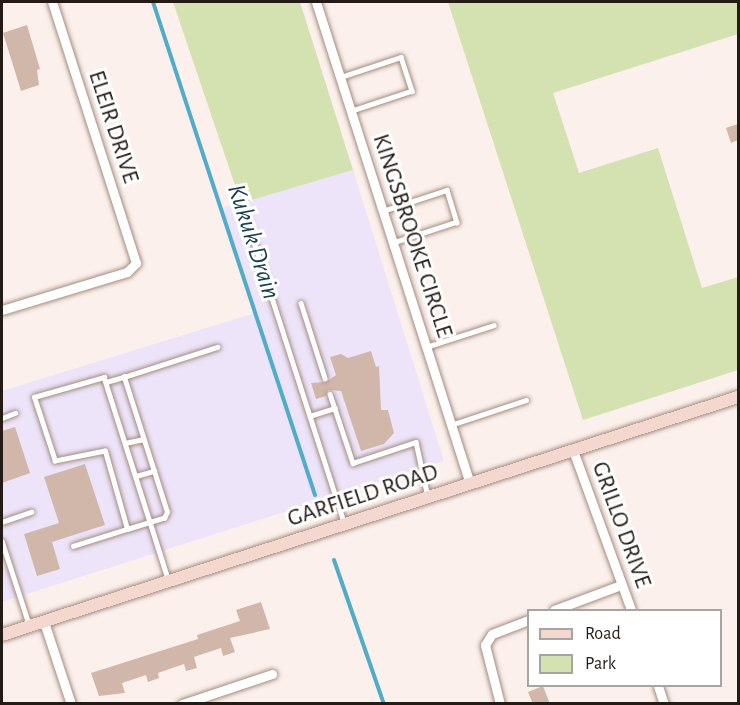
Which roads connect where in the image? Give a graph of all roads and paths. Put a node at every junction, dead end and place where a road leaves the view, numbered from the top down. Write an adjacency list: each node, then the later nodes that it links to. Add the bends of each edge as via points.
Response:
1 (52, 2): 9 (street, ELEIR DRIVE, via 136,263 127,272)
2 (316, 2): 3 (street, KINGSBROOKE CIRCLE)
3 (341, 78): 4 (street, KINGSBROOKE CIRCLE); 4 (lane, via 401,57 412,91)
4 (352, 111): 5 (street, KINGSBROOKE CIRCLE)
5 (384, 212): 7 (street, KINGSBROOKE CIRCLE); 7 (lane, via 447,190 457,222)
6 (247, 220): 21 (lane)
7 (393, 243): 11 (street, KINGSBROOKE CIRCLE)
8 (301, 303): 14 (lane)
9 (2, 310)
10 (494, 325): 11 (lane)
11 (426, 346): 23 (street, KINGSBROOKE CIRCLE)
12 (217, 347): 13 (lane)
13 (124, 377): 15 (lane); 24 (lane)
14 (325, 378)
15 (106, 382): 25 (lane); 35 (lane, via 104,377 91,378 34,397 55,461 105,451)
16 (330, 394): 19 (lane)
17 (738, 398): 26 (main road, GARFIELD ROAD)
18 (526, 400): 23 (lane)
19 (335, 408): 21 (lane); 30 (lane, via 352,463 416,442)
20 (15, 414): 22 (lane)
21 (310, 416): 34 (lane)
22 (2, 418)
23 (451, 425): 29 (street, KINGSBROOKE CIRCLE)
24 (144, 439): 25 (lane); 27 (lane)
25 (125, 443): 28 (lane)
26 (574, 453): 29 (main road, GARFIELD ROAD); 39 (street, GRILLO DRIVE)
27 (154, 471): 28 (lane); 33 (lane, via 167,512 164,518)
28 (136, 476): 33 (lane)
29 (470, 484): 30 (main road, GARFIELD ROAD)
30 (428, 497): 34 (main road, GARFIELD ROAD)
31 (31, 512): 32 (lane)
32 (2, 522)
33 (150, 522): 35 (lane); 38 (lane)
34 (344, 524): 38 (main road, GARFIELD ROAD)
35 (127, 529): 37 (lane)
36 (2, 541): 44 (lane)
37 (73, 546)
38 (169, 581): 43 (main road, GARFIELD ROAD)
39 (621, 585): 40 (street); 41 (street, GRILLO DRIVE)
40 (557, 609)
41 (631, 609)
42 (527, 620): 50 (street, via 492,634 485,645)
43 (44, 622): 44 (main road, GARFIELD ROAD); 48 (street)
44 (30, 627): 45 (main road, GARFIELD ROAD)
45 (2, 635)
46 (272, 674): 49 (street)
47 (658, 687): 51 (street)
48 (71, 704)
49 (182, 704)
50 (500, 704)
51 (664, 704)

